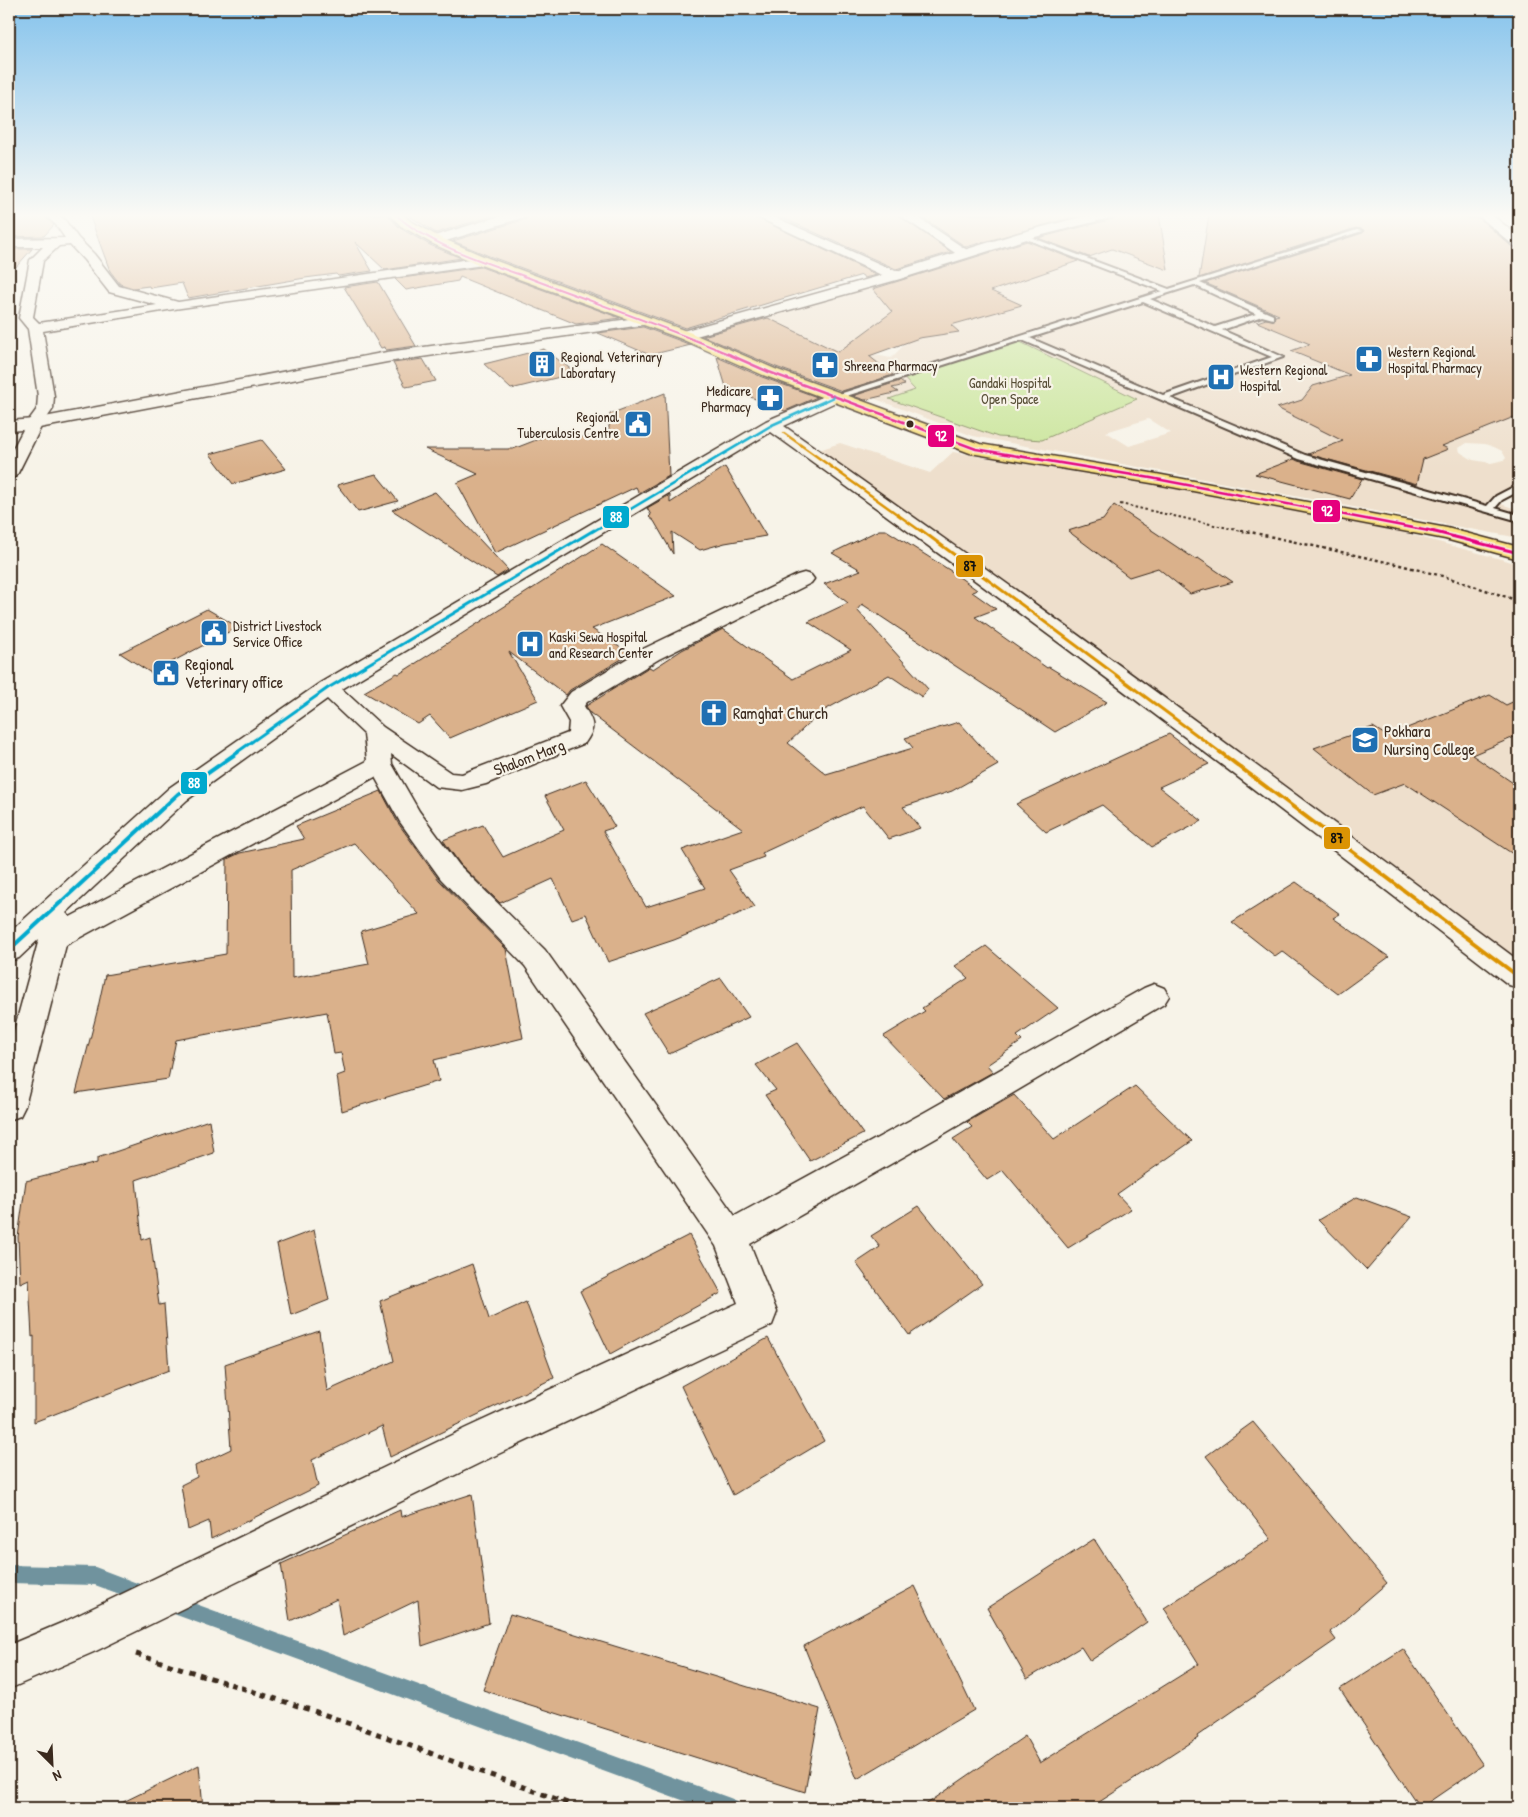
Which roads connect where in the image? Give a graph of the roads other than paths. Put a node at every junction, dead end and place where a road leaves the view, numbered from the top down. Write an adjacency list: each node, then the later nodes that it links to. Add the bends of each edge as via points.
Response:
1 (23, 299): 10 (street, via 26,318)
2 (152, 299): 8 (street)
3 (227, 299): 8 (street)
4 (583, 299): 9 (main road)
5 (814, 299): 12 (street)
6 (1143, 299): 11 (lane); 13 (lane)
7 (1228, 299): 11 (lane, via 1266,316)
8 (178, 306): 10 (street)
9 (644, 322): 12 (main road); 16 (street, via 387,357)
10 (35, 328): 16 (street, via 46,396 45,409)
11 (1214, 330): 15 (lane, via 1279,357)
12 (684, 335): 14 (main road)
13 (1022, 336): 14 (lane); 15 (lane)
14 (834, 397): 17 (street); 23 (main road, via 976,449 1437,532)
15 (1164, 397): 21 (lane, via 1302,457)
16 (34, 424): 18 (street); 19 (street)
17 (772, 425): 25 (street); 30 (street, via 955,556)
18 (9, 426)
19 (9, 473)
20 (1519, 487): 21 (lane, via 1499,498)
21 (1489, 510): 22 (lane)
22 (1519, 518)
23 (1519, 553)
24 (804, 579): 26 (street, Shalom Marg, via 651,654 579,697 572,706 582,725 582,732 577,738 477,778 462,782 445,781)
25 (328, 688): 26 (street); 27 (street, via 178,794)
26 (377, 748): 28 (street); 33 (street, via 409,816 450,872 535,958)
27 (63, 901): 28 (street); 29 (street)
28 (53, 939): 32 (street)
29 (9, 950)
30 (1519, 977)
31 (1154, 996): 33 (street)
32 (9, 1106)
33 (730, 1237): 34 (street, via 760,1312 480,1442 81,1636)
34 (9, 1667)

